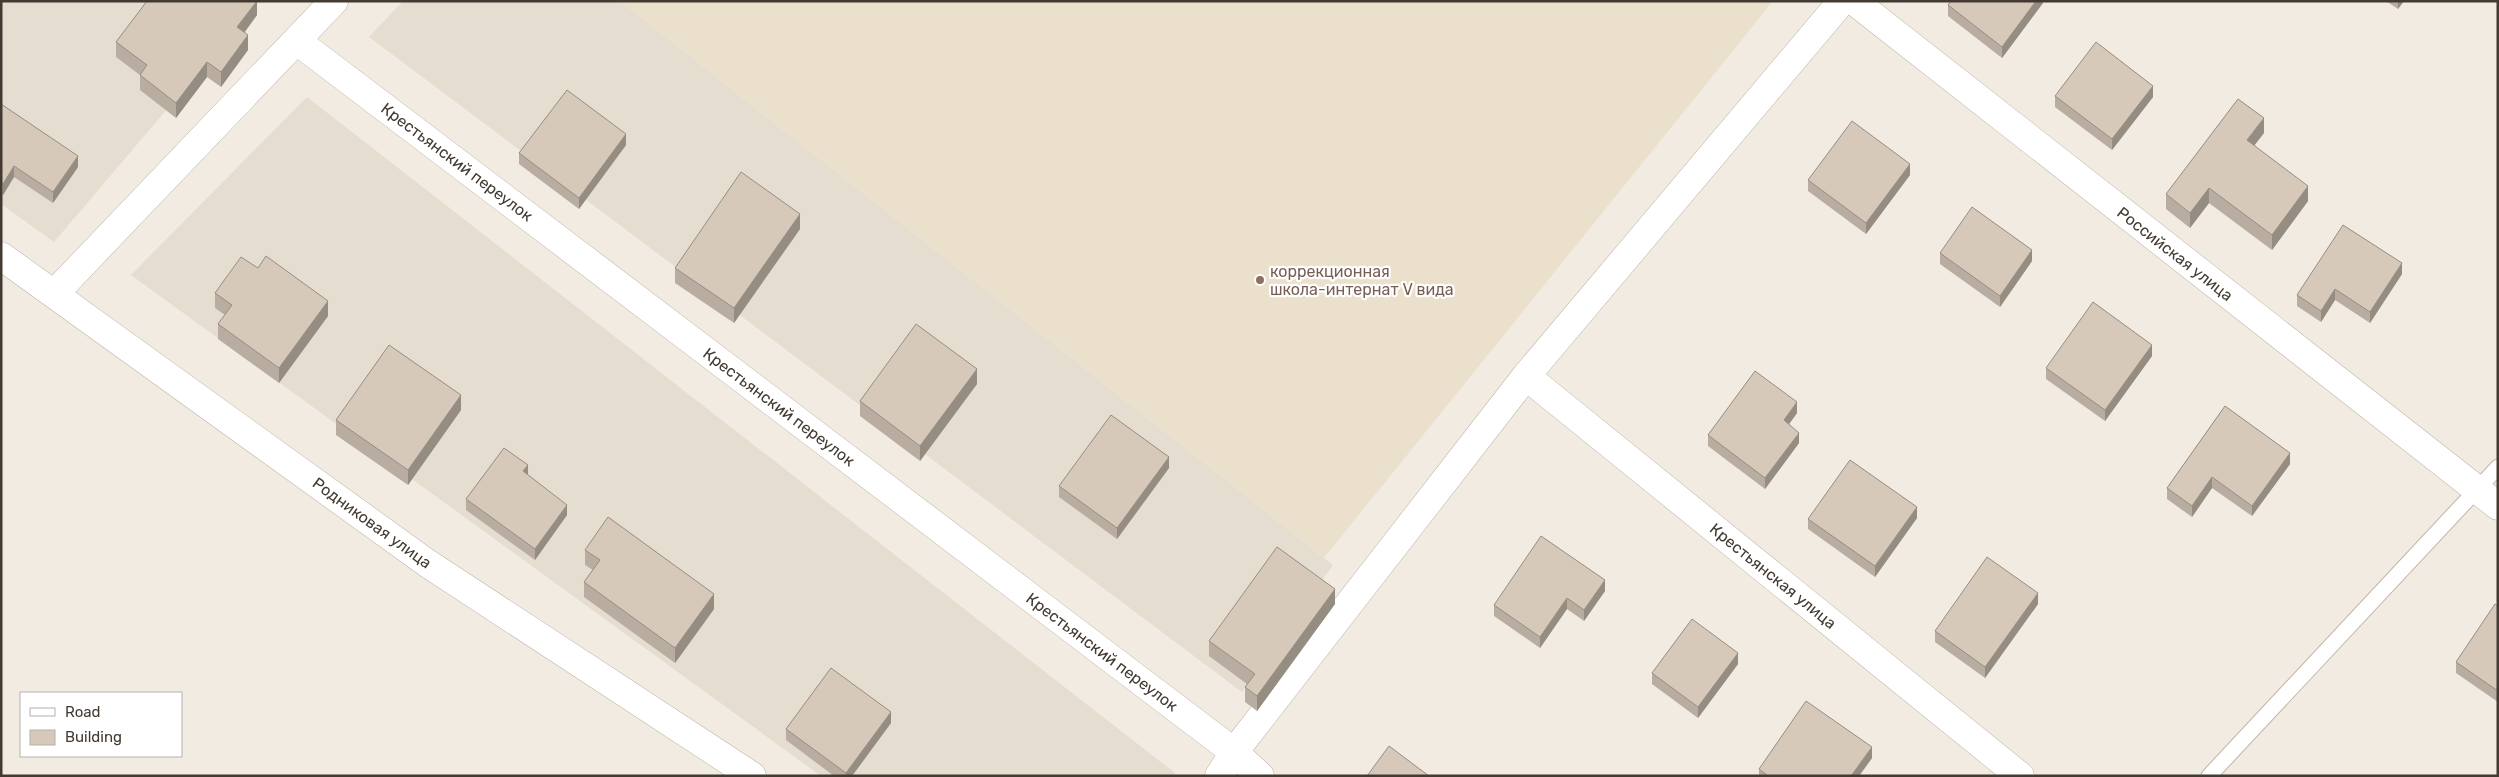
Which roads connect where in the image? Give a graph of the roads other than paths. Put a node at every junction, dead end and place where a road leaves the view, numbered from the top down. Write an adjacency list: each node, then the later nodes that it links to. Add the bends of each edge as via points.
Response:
1 (334, 1): 4 (street)
2 (1842, 1): 7 (street)
3 (1854, 1): 9 (street, Российская улица)
4 (296, 41): 6 (street); 11 (street, Крестьянский переулок)
5 (1, 256): 6 (street, Родниковая улица)
6 (54, 294): 12 (street, Родниковая улица, via 427,563)
7 (1526, 376): 11 (street); 15 (street, Крестьянская улица)
8 (2498, 467): 9 (lane)
9 (2475, 490): 10 (street, Российская улица); 16 (lane)
10 (2498, 506)
11 (1234, 752): 13 (street); 14 (street, Крестьянский переулок)
12 (752, 776)
13 (1219, 776)
14 (1260, 776)
15 (2020, 776)
16 (2209, 776)

